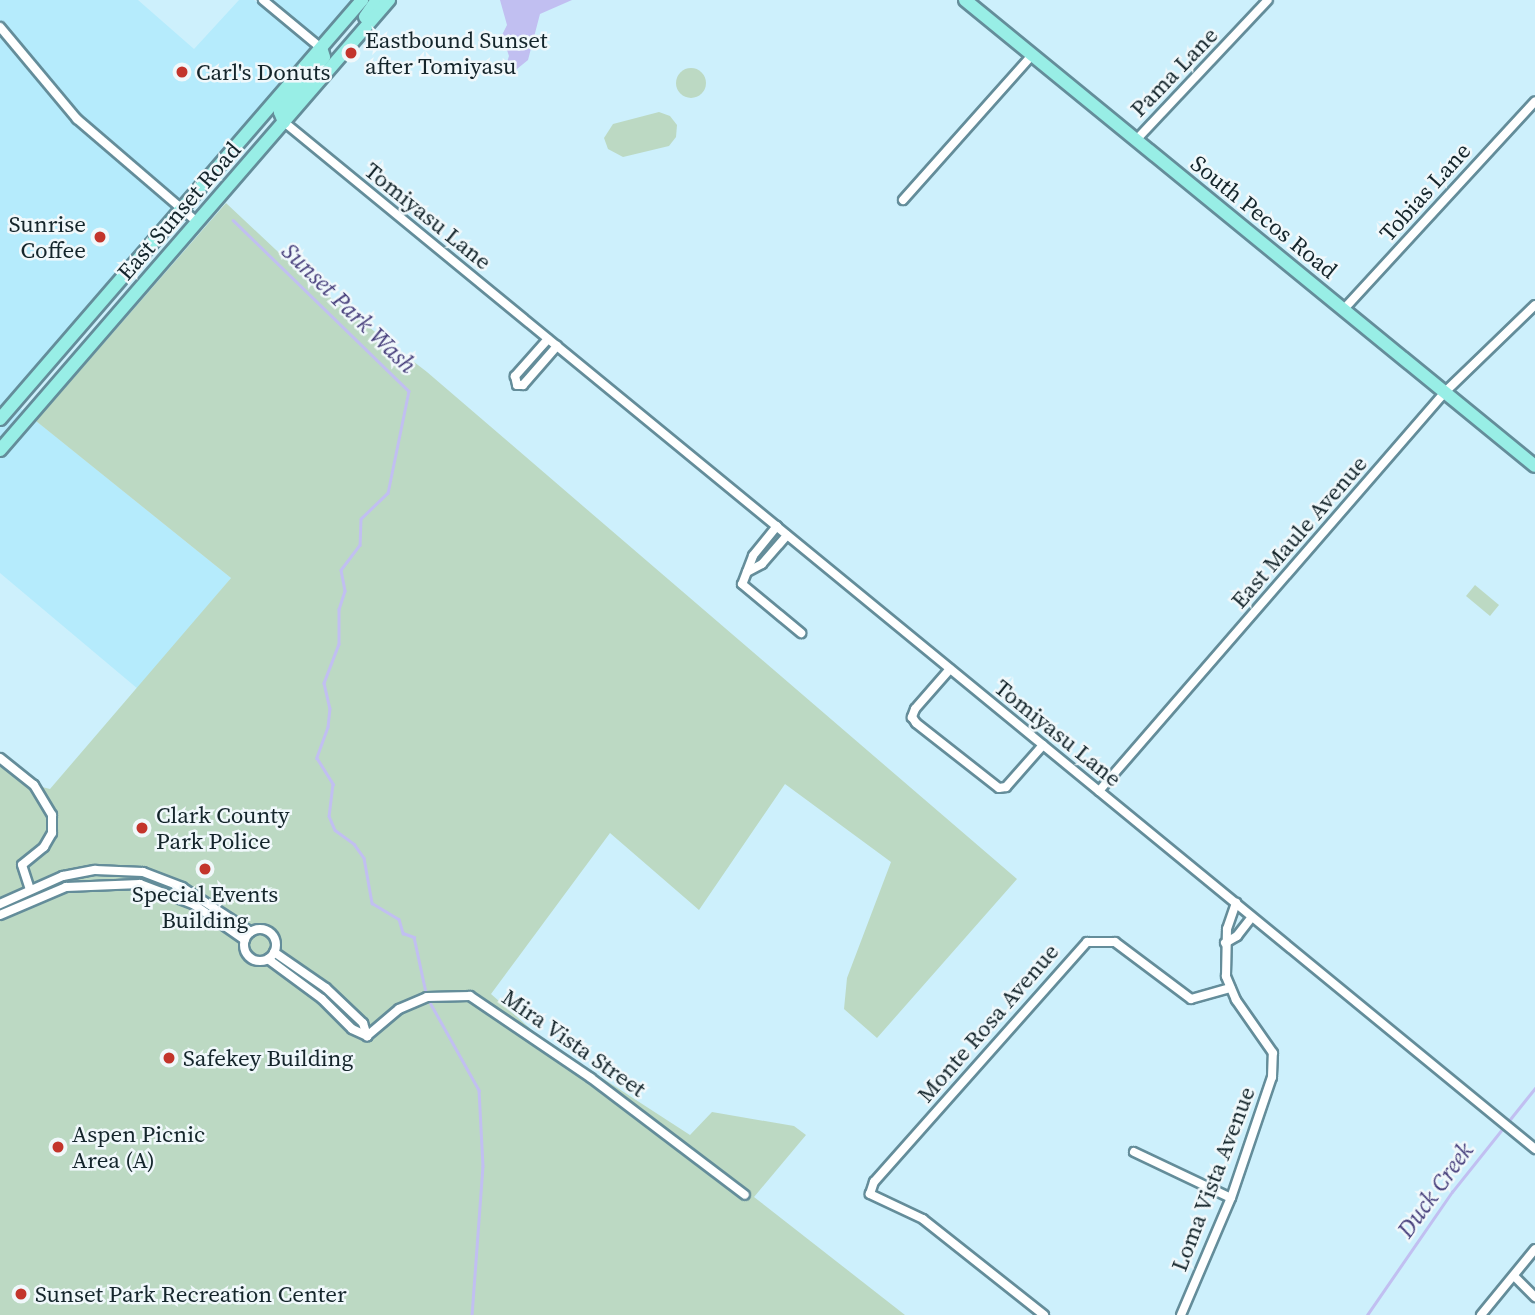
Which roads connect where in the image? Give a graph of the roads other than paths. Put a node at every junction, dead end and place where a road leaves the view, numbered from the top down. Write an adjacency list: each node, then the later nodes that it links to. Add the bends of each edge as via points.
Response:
1 (263, 0): 8 (street)
2 (362, 0): 8 (main road, East Sunset Road)
3 (377, 0): 10 (main road)
4 (389, 0): 10 (main road, East Sunset Road)
5 (965, 0): 9 (main road, South Pecos Road)
6 (1268, 0): 13 (street, Pama Lane)
7 (0, 27): 15 (street, via 77,119)
8 (321, 48): 12 (main road, via 324,57 279,116); 15 (main road, East Sunset Road)
9 (1032, 55): 13 (main road, South Pecos Road); 14 (street)
10 (336, 61): 12 (main road, East Sunset Road)
11 (1535, 101): 18 (street, Tobias Lane)
12 (284, 122): 16 (main road, East Sunset Road); 19 (street, Tomiyasu Lane)
13 (1136, 140): 18 (main road, South Pecos Road)
14 (903, 200)
15 (182, 209): 16 (street); 21 (main road, East Sunset Road)
16 (197, 222): 22 (main road, East Sunset Road)
17 (1535, 305): 23 (street, East Maule Avenue)
18 (1344, 309): 23 (main road, South Pecos Road)
19 (548, 339): 20 (street, Tomiyasu Lane); 20 (street, via 515,376 517,385 523,385)
20 (557, 346): 27 (street, Tomiyasu Lane)
21 (51, 361): 22 (main road); 24 (main road, East Sunset Road)
22 (66, 374): 25 (main road, East Sunset Road)
23 (1445, 392): 26 (main road, South Pecos Road); 34 (street, East Maule Avenue)
24 (0, 419)
25 (0, 450)
26 (1535, 466)
27 (777, 526): 28 (street, Tomiyasu Lane); 29 (street, via 752,556)
28 (787, 535): 29 (street, via 762,564); 31 (street, Tomiyasu Lane)
29 (747, 572): 30 (street, via 742,584)
30 (802, 633)
31 (950, 669): 32 (street, Tomiyasu Lane); 32 (street, via 915,709 912,717 916,723 999,788 1006,788)
32 (1042, 745): 34 (street, Tomiyasu Lane)
33 (0, 758): 35 (street, via 34,785 52,815 52,833 44,847 22,865)
34 (1099, 791): 37 (street, Tomiyasu Lane)
35 (31, 893): 36 (street); 38 (street); 40 (street, Mira Vista Street, via 95,870 143,872 182,887); 41 (street, Mira Vista Street, via 97,883 140,884 194,904)
36 (0, 904)
37 (1236, 904): 39 (street, Tomiyasu Lane); 42 (street, Loma Vista Avenue)
38 (0, 915)
39 (1252, 917): 42 (street); 45 (street, Tomiyasu Lane)
40 (251, 932): 41 (street); 43 (street, Mira Vista Street, via 268,932 275,939)
41 (245, 940): 43 (street, Mira Vista Street, via 249,958)
42 (1225, 943): 44 (street, Loma Vista Avenue)
43 (271, 955): 47 (street, Mira Vista Street, via 352,1029 367,1036 399,1009 427,997 470,996 590,1078)
44 (1230, 988): 48 (street, Loma Vista Avenue, via 1273,1053 1272,1077); 52 (street, Monte Rosa Avenue, via 1191,999 1115,942 1087,942 883,1171 870,1194 923,1219)
45 (1535, 1149)
46 (1134, 1152): 48 (street)
47 (746, 1195)
48 (1231, 1198): 53 (street, Loma Vista Avenue)
49 (1535, 1249): 50 (street)
50 (1514, 1276): 51 (street); 54 (street)
51 (1535, 1297)
52 (1044, 1315)
53 (1181, 1315)
54 (1481, 1315)

